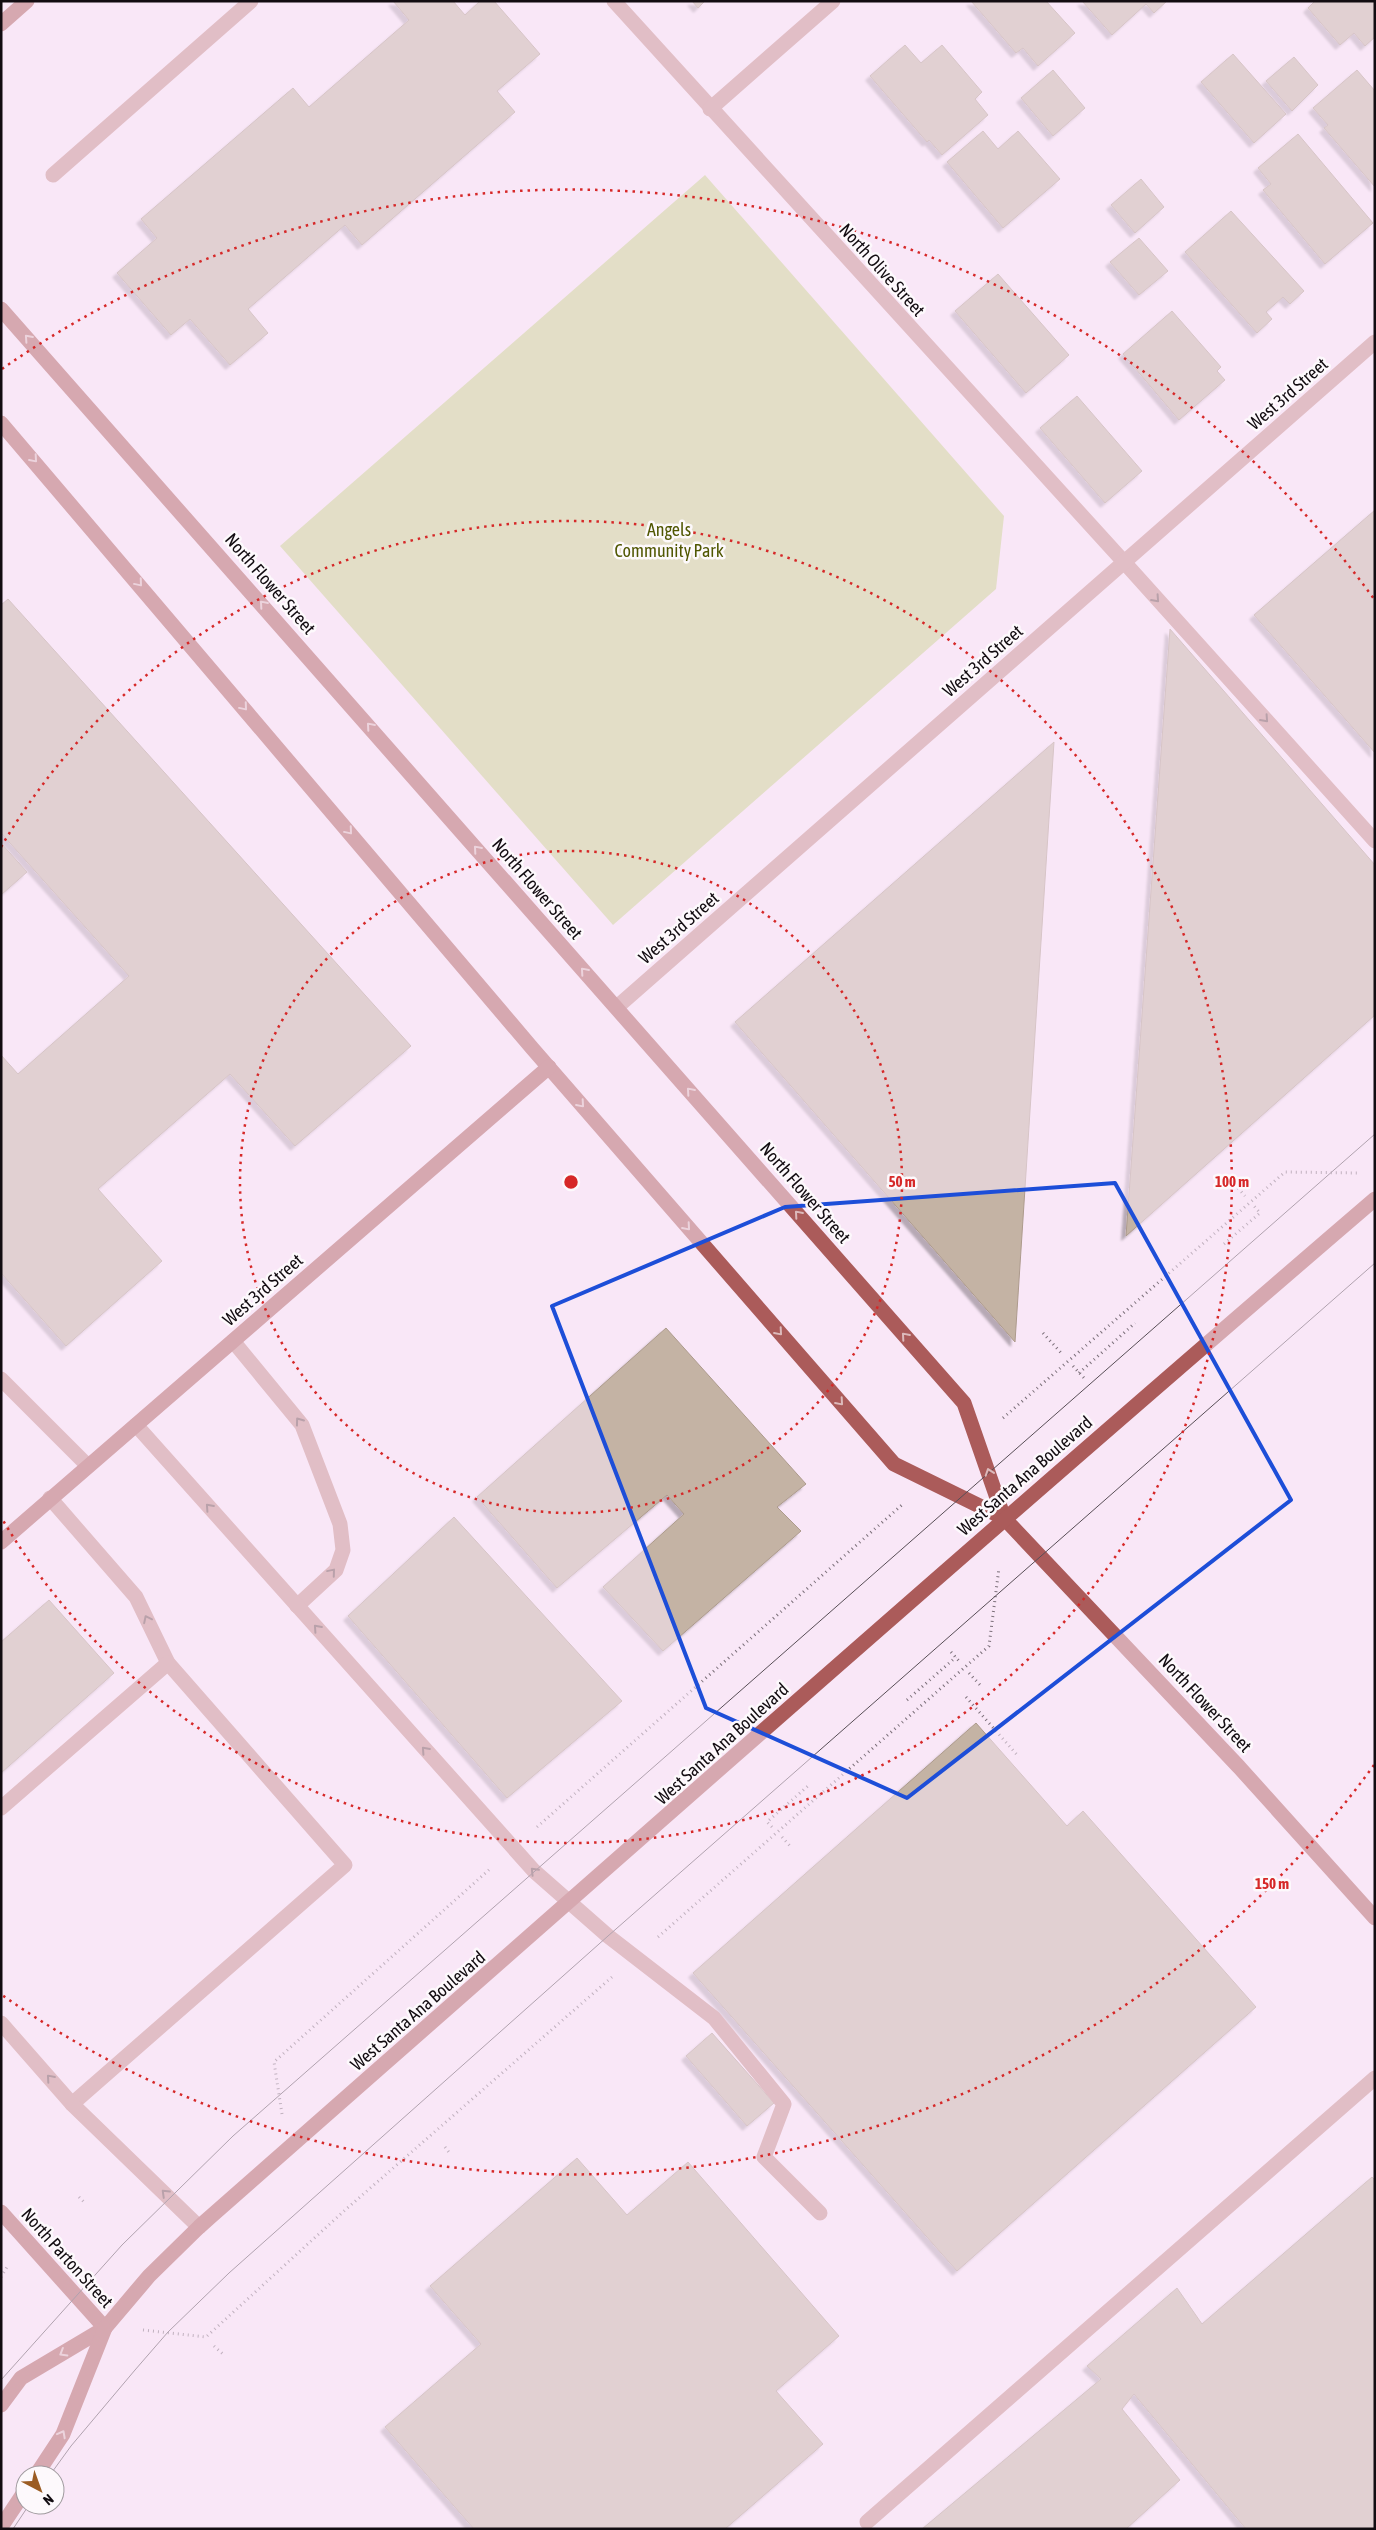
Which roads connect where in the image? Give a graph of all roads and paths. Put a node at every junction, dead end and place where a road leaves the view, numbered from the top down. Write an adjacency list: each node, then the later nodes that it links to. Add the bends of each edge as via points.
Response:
1 (27, 1): 5 (main road)
2 (251, 1): 7 (street)
3 (614, 1): 6 (street, North Olive Street)
4 (833, 1): 6 (street)
5 (1, 24)
6 (710, 109): 11 (street, North Olive Street)
7 (53, 175)
8 (1, 309): 13 (main road, North Flower Street, one-way to 8)
9 (1375, 342): 11 (street, West 3rd Street)
10 (1, 423): 14 (main road, North Flower Street, one-way to 14)
11 (1124, 562): 12 (street, North Olive Street, one-way to 12); 13 (street, West 3rd Street)
12 (1375, 841)
13 (617, 1007): 30 (main road, North Flower Street, one-way to 13, via 964,1403)
14 (549, 1067): 23 (main road, West 3rd Street); 32 (main road, North Flower Street, one-way to 32, via 894,1464)
15 (1366, 1173): 30 (path, via 1285,1172)
16 (1238, 1188): 17 (path)
17 (1246, 1196)
18 (1375, 1199): 34 (main road, West Santa Ana Boulevard)
19 (1254, 1206): 20 (path, via 1260,1213)
20 (1224, 1244)
21 (1135, 1322): 26 (path)
22 (1043, 1333): 24 (path)
23 (233, 1341): 29 (main road, West 3rd Street); 36 (street, one-way to 23, via 336,1570 343,1550 340,1524 302,1424)
24 (1063, 1355)
25 (1073, 1366): 26 (path)
26 (1079, 1373): 27 (path)
27 (1084, 1378)
28 (1, 1379): 31 (street)
29 (136, 1425): 31 (main road, West 3rd Street); 36 (street, one-way to 29)
30 (977, 1440): 34 (main road, North Flower Street, one-way to 30)
31 (88, 1466): 33 (main road, West 3rd Street)
32 (929, 1482): 34 (main road, North Flower Street); 50 (path)
33 (50, 1498): 35 (main road, West 3rd Street); 40 (street, one-way to 33, via 136,1597)
34 (1004, 1518): 52 (main road, West Santa Ana Boulevard); 53 (main road, North Flower Street, via 1239,1767); 54 (path, via 989,1646)
35 (1, 1542)
36 (297, 1606): 50 (street, one-way to 36)
37 (951, 1652): 38 (path)
38 (956, 1657): 39 (path); 44 (path)
39 (960, 1662)
40 (168, 1663): 47 (street); 57 (street, via 345,1865)
41 (969, 1673): 42 (path)
42 (980, 1685)
43 (966, 1696): 45 (path)
44 (907, 1700)
45 (1019, 1757)
46 (809, 1785): 48 (path, via 767,1822)
47 (1, 1808)
48 (772, 1827)
49 (782, 1837): 51 (path)
50 (514, 1848): 52 (street, one-way to 50); 59 (path, via 274,2062)
51 (792, 1848)
52 (569, 1904): 54 (street); 59 (main road, West Santa Ana Boulevard)
53 (1375, 1918)
54 (635, 1958): 64 (street, via 714,2018 784,2104 764,2158); 66 (path, via 344,2210 206,2337)
55 (1, 2022): 57 (street, one-way to 55)
56 (1375, 2078): 72 (street)
57 (72, 2104): 65 (street, one-way to 57)
58 (445, 2147): 60 (path)
59 (288, 2149): 65 (main road, West Santa Ana Boulevard)
60 (452, 2155)
61 (79, 2197): 62 (path)
62 (84, 2203)
63 (1, 2212): 66 (main road, North Parton Street)
64 (820, 2213)
65 (199, 2227): 66 (main road, West Santa Ana Boulevard)
66 (105, 2328): 69 (main road, West Santa Ana Boulevard, one-way to 69, via 21,2378); 70 (main road, West Santa Ana Boulevard, one-way to 66, via 63,2434)
67 (214, 2346): 68 (path)
68 (224, 2355)
69 (1, 2405)
70 (43, 2465)
71 (15, 2506): 73 (main road)
72 (867, 2522)
73 (1, 2528)

